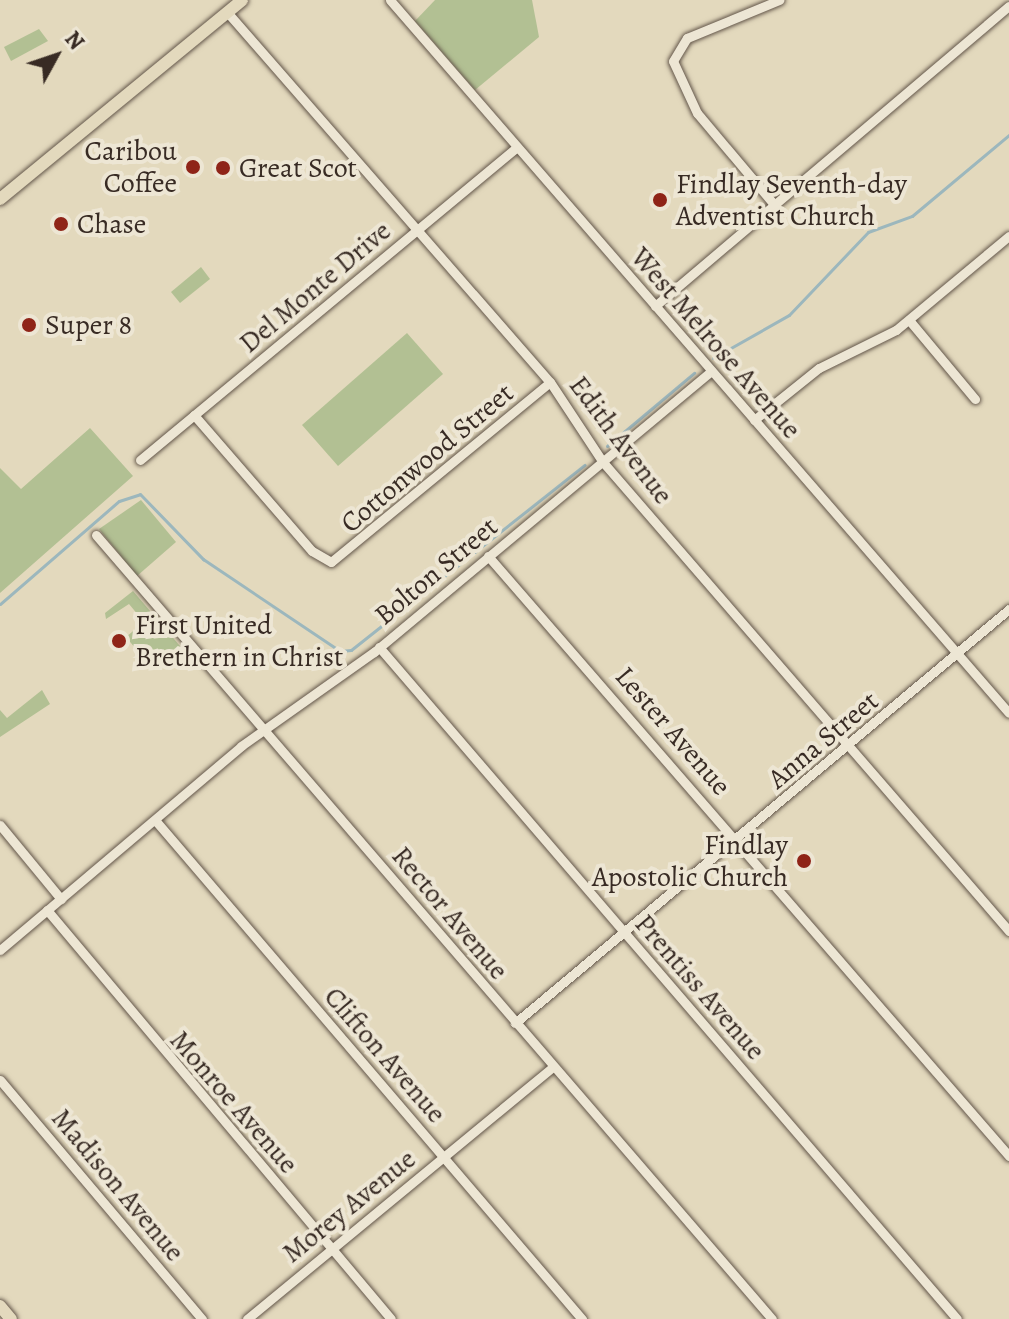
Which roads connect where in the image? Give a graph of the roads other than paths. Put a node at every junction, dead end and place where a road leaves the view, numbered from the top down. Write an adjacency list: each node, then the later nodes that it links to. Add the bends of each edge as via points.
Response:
1 (242, 0): 5 (main road)
2 (390, 0): 6 (street, West Melrose Avenue)
3 (779, 0): 8 (street, via 687,38 673,61 697,113)
4 (1009, 6): 8 (street)
5 (227, 12): 7 (main road); 9 (street, Edith Avenue)
6 (517, 147): 9 (street, Del Monte Drive); 11 (street, West Melrose Avenue)
7 (0, 199)
8 (772, 202): 11 (street)
9 (417, 230): 14 (street, Edith Avenue); 16 (street, Del Monte Drive)
10 (1009, 236): 12 (street)
11 (655, 306): 13 (street, West Melrose Avenue)
12 (909, 320): 15 (street); 17 (street, via 819,368)
13 (711, 371): 17 (street, West Melrose Avenue); 19 (street, Bolton Street)
14 (550, 382): 16 (street, Cottonwood Street, via 331,562 312,551); 19 (street, Edith Avenue)
15 (975, 399)
16 (194, 415): 18 (street, Del Monte Drive)
17 (754, 420): 24 (street, West Melrose Avenue)
18 (140, 460)
19 (602, 461): 21 (street, Bolton Street); 27 (street, Edith Avenue)
20 (96, 535): 26 (street, Rector Avenue)
21 (488, 556): 23 (street, Bolton Street); 30 (street, Lester Avenue)
22 (1009, 609): 24 (street, Anna Street)
23 (379, 647): 26 (street, Bolton Street); 34 (street, Prentiss Avenue)
24 (957, 654): 25 (street, West Melrose Avenue); 27 (street, Anna Street)
25 (1009, 713)
26 (264, 728): 28 (street, Bolton Street); 36 (street, Rector Avenue)
27 (849, 747): 30 (street, Anna Street); 33 (street, Edith Avenue)
28 (155, 820): 31 (street, Bolton Street); 40 (street, Clifton Avenue)
29 (0, 825): 31 (street)
30 (738, 839): 34 (street, Anna Street); 39 (street, Lester Avenue)
31 (61, 899): 32 (street, Bolton Street)
32 (47, 910): 35 (street, Bolton Street); 41 (street, Monroe Avenue)
33 (1009, 931)
34 (624, 932): 36 (street, Anna Street); 49 (street, Prentiss Avenue)
35 (0, 950)
36 (515, 1023): 37 (street, Rector Avenue)
37 (553, 1067): 40 (street, Morey Avenue); 48 (street, Rector Avenue)
38 (0, 1080): 44 (street, Madison Avenue)
39 (1009, 1156)
40 (444, 1157): 41 (street, Morey Avenue); 47 (street, Clifton Avenue)
41 (331, 1250): 45 (street, Morey Avenue); 46 (street, Monroe Avenue)
42 (0, 1306): 43 (main road)
43 (11, 1319)
44 (202, 1319)
45 (247, 1319)
46 (391, 1319)
47 (582, 1319)
48 (772, 1319)
49 (957, 1319)

